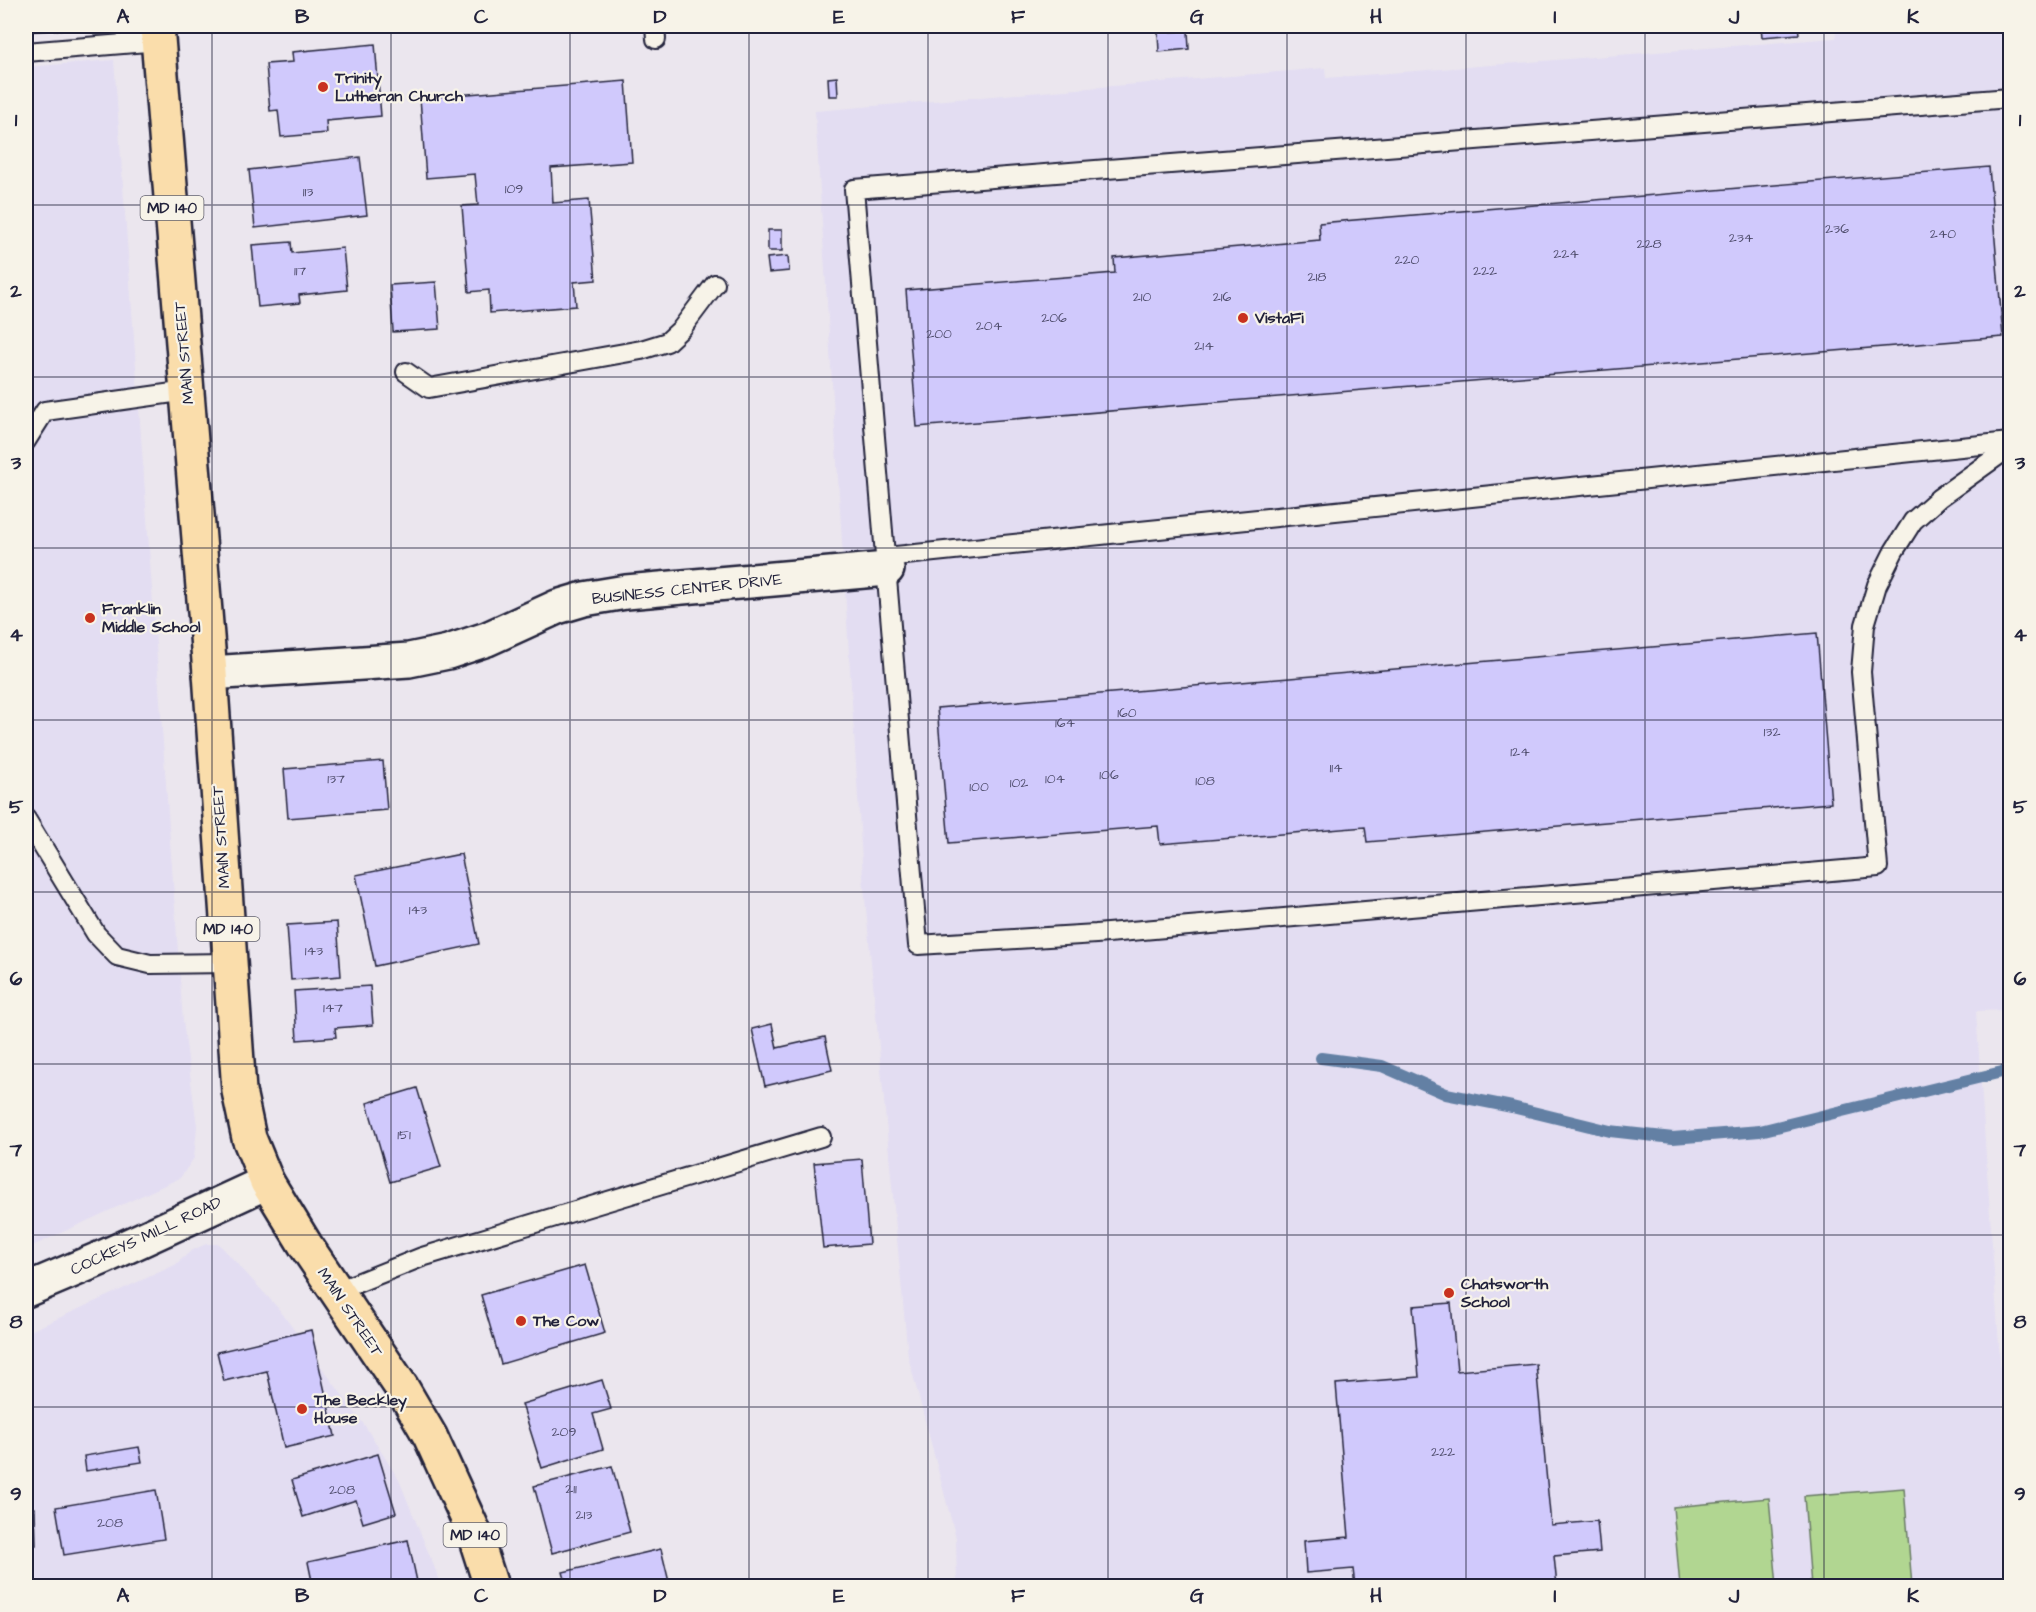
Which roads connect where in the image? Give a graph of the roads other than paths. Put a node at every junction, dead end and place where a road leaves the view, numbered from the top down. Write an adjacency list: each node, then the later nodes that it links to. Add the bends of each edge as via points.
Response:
1 (158, 33): 2 (lane); 6 (main road, MAIN STREET / MD 140)
2 (26, 52)
3 (2010, 98): 10 (lane, via 854,189)
4 (715, 284): 5 (lane, via 667,342 641,350 429,388)
5 (406, 372)
6 (187, 391): 7 (lane, via 45,411); 11 (main road, MAIN STREET / MD 140)
7 (26, 441)
8 (2010, 442): 10 (lane)
9 (2010, 447): 10 (lane, via 1913,521 1877,585 1865,625 1861,672 1878,867 1108,933 918,945)
10 (887, 563): 11 (street, BUSINESS CENTER DRIVE, via 584,600 557,607 487,639 409,660)
11 (210, 673): 13 (main road, MAIN STREET / MD 140)
12 (26, 819): 13 (lane, via 96,934 117,956 150,964)
13 (230, 963): 15 (main road, MAIN STREET / MD 140, via 239,1091 249,1138)
14 (821, 1137): 17 (lane, via 422,1257)
15 (267, 1182): 16 (street, COCKEYS MILL ROAD); 17 (main road, MAIN STREET / MD 140)
16 (26, 1290)
17 (336, 1291): 18 (main road, MAIN STREET / MD 140, via 430,1436 473,1530)
18 (491, 1587)

